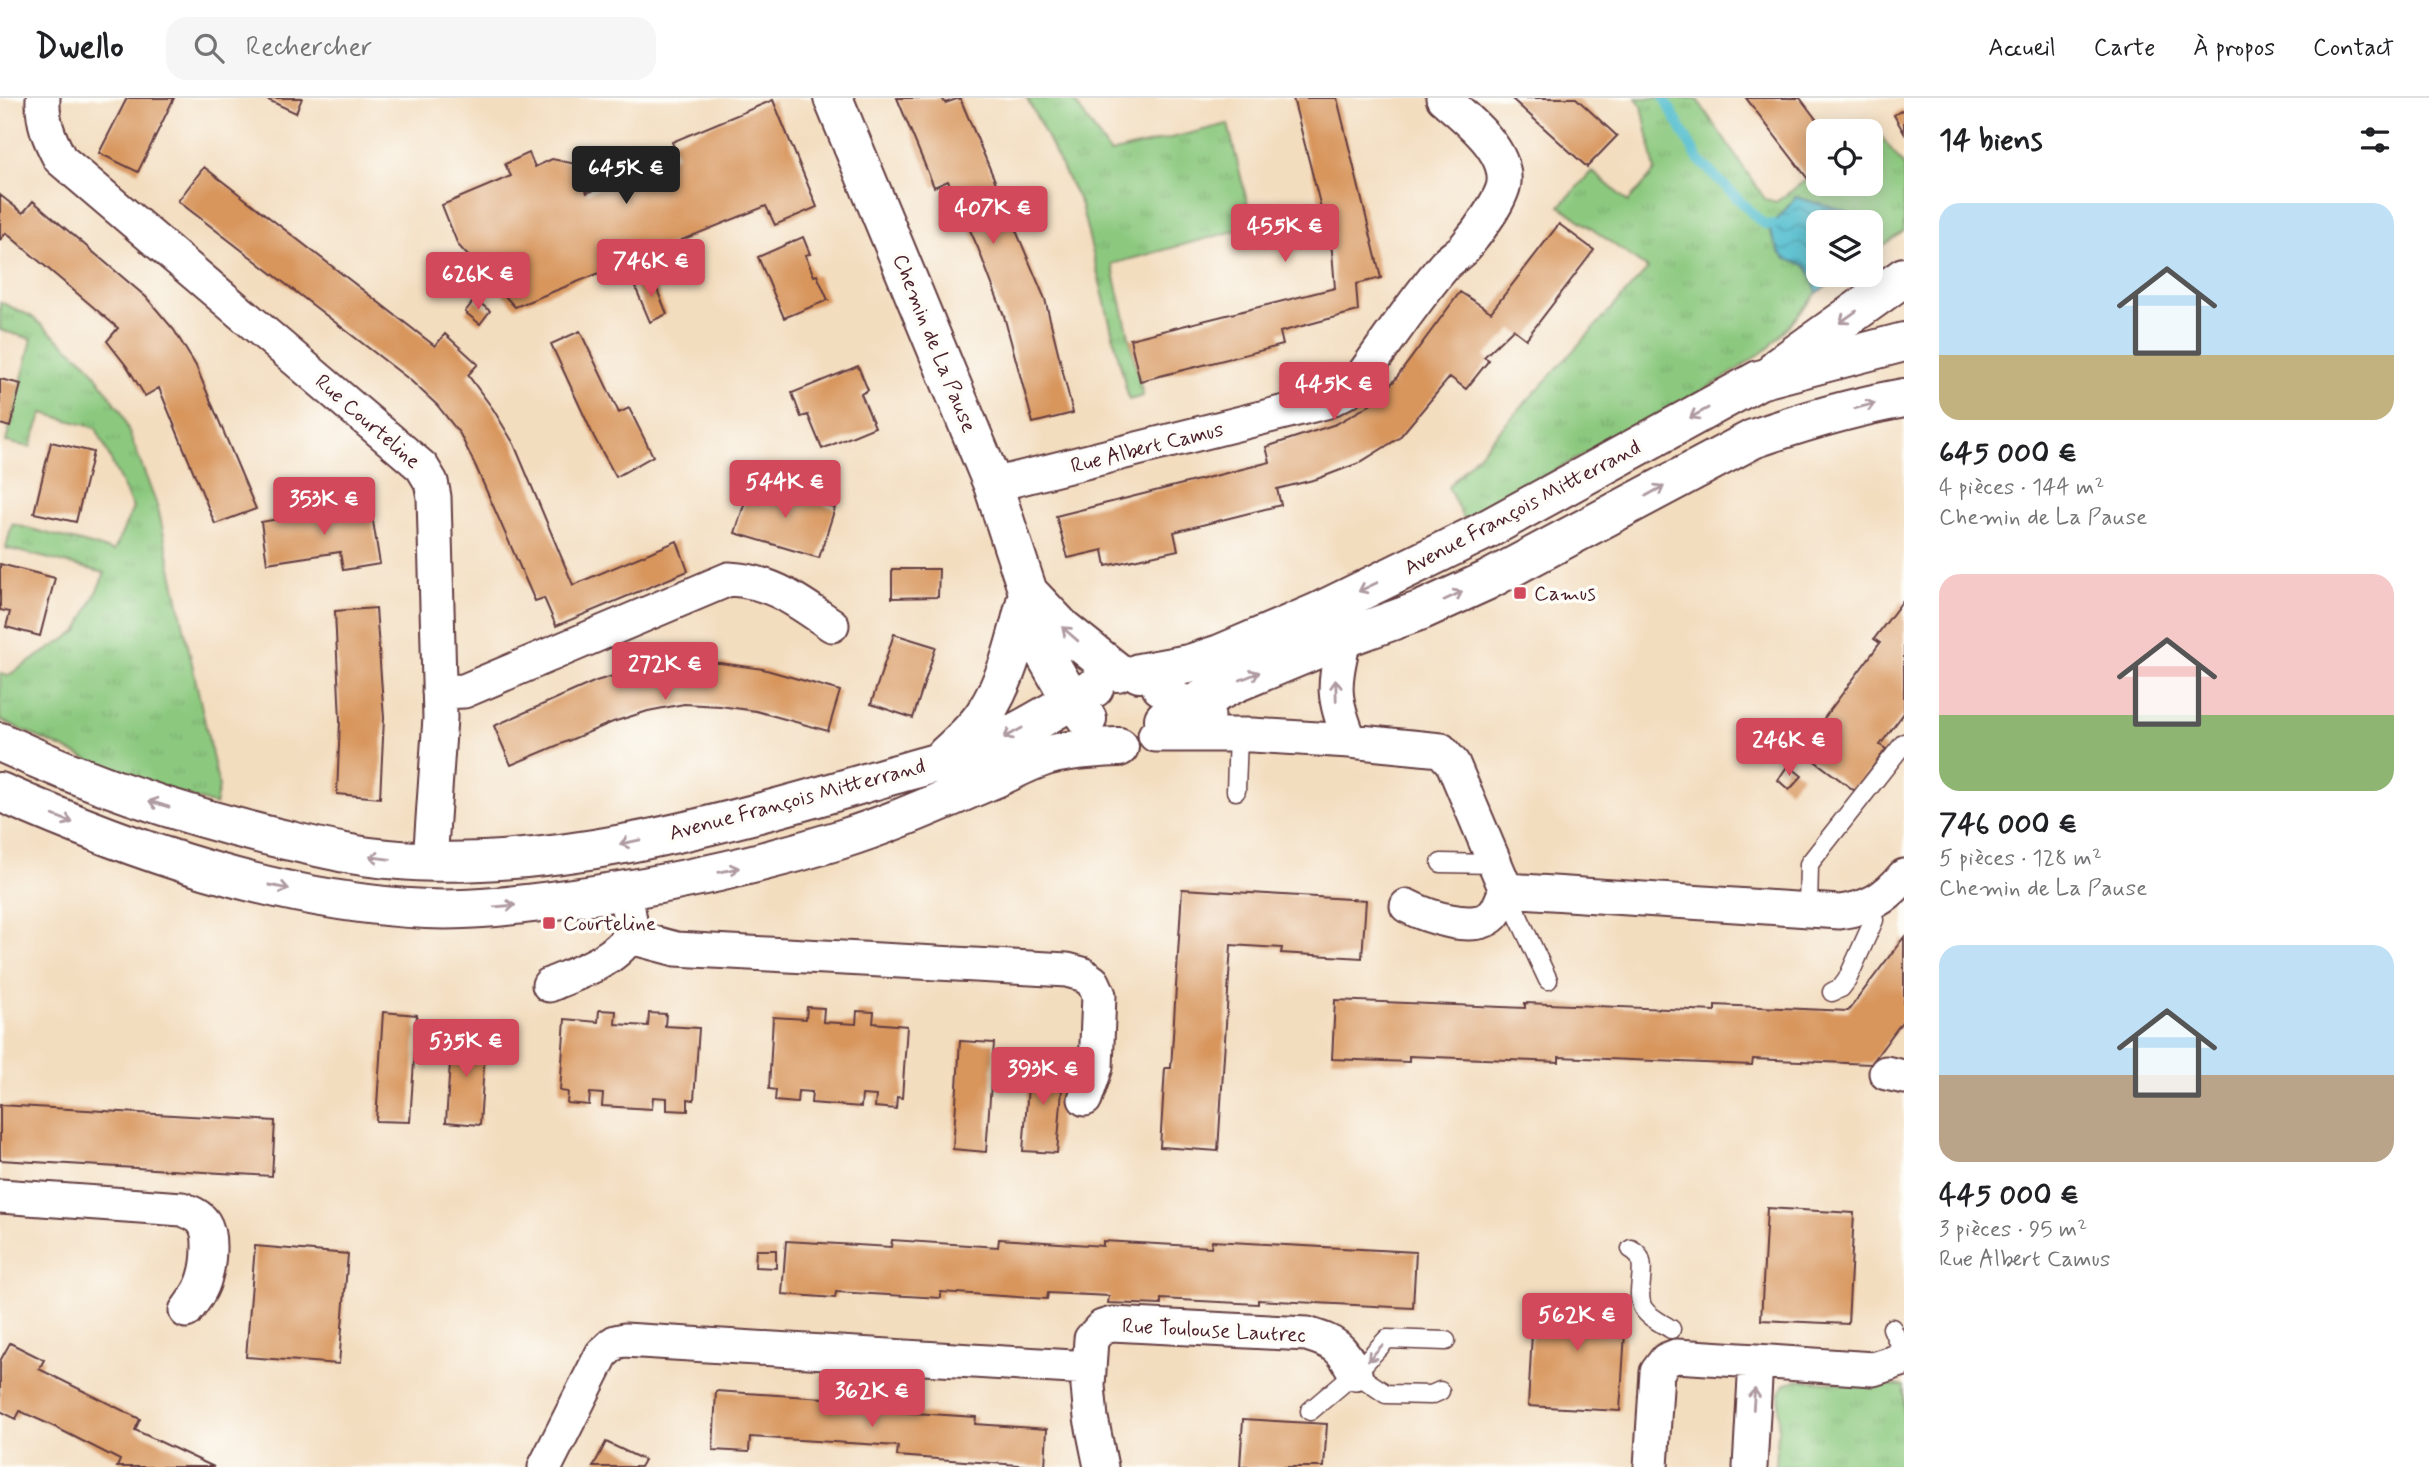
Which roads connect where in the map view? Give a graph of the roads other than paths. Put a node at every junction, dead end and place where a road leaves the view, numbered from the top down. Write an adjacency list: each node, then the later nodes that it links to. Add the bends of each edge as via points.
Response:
1 (43, 98): 12 (street, Rue Courteline, via 48,138 60,159 422,467 434,497)
2 (833, 98): 8 (street, Chemin de La Pause)
3 (1443, 98): 8 (street, Rue Albert Camus, via 1478,129 1495,152 1503,170 1501,195 1465,247 1444,265 1347,391 1325,402)
4 (1904, 277): 6 (street, one-way to 6)
5 (1904, 342): 6 (street, Avenue François Mitterrand)
6 (1759, 380): 13 (street, Avenue François Mitterrand, one-way to 13, via 1482,532 1316,613 1188,664)
7 (1904, 398): 11 (street, Avenue François Mitterrand, one-way to 7, via 1486,581 1753,439)
8 (993, 485): 9 (street, Chemin de La Pause)
9 (1028, 592): 13 (street, Chemin de La Pause, one-way to 9); 13 (street, Chemin de La Pause, via 1042,649); 18 (street, via 1016,641 985,714)
10 (832, 625): 12 (street, via 780,590 730,579 464,691)
11 (1344, 638): 13 (street, Avenue François Mitterrand, one-way to 11, via 1235,682); 15 (street, one-way to 11, via 1335,695)
12 (439, 692): 21 (street, Rue Courteline)
13 (1130, 705): 14 (street); 14 (street); 18 (street, Avenue François Mitterrand, one-way to 18); 25 (street, Avenue François Mitterrand, one-way to 13, via 750,865 888,824 1049,755 1083,749)
14 (1245, 735): 15 (street); 19 (lane)
15 (1350, 741): 24 (street, via 1430,748 1448,756)
16 (0, 742): 21 (street, Avenue François Mitterrand, one-way to 16, via 342,853 235,828 134,797)
17 (1904, 743): 28 (lane, via 1810,864)
18 (938, 762): 21 (street, Avenue François Mitterrand, one-way to 21, via 776,809 604,847 516,859)
19 (1236, 791)
20 (0, 792): 25 (street, Avenue François Mitterrand, one-way to 25, via 173,859 344,900 477,909)
21 (430, 862)
22 (1441, 863): 24 (lane)
23 (1904, 876): 27 (street, via 1884,898)
24 (1501, 877): 26 (street, via 1496,913 1484,921 1441,920); 28 (street); 30 (lane)
25 (625, 891): 29 (street)
26 (1406, 906)
27 (1869, 906): 28 (street, via 1840,912); 32 (lane, via 1874,920 1847,980)
28 (1808, 910)
29 (632, 932): 31 (street, via 605,960); 33 (street, via 642,940 676,948 1067,970 1104,978 1099,995)
30 (1548, 980)
31 (549, 985)
32 (1832, 992)
33 (1095, 1093)
34 (0, 1196): 36 (street, via 182,1209 195,1214 206,1225 209,1238 206,1276)
35 (1631, 1249): 39 (lane, via 1642,1263 1644,1310)
36 (186, 1311)
37 (1892, 1328): 40 (lane)
38 (1446, 1341): 43 (lane, one-way to 43, via 1387,1339)
39 (1673, 1343): 41 (street); 48 (street, via 1657,1372)
40 (1904, 1357): 41 (street, via 1874,1369)
41 (1756, 1361): 49 (street, one-way to 41)
42 (1088, 1368): 43 (street, Rue Toulouse Lautrec, via 1091,1339 1112,1324 1307,1334 1329,1341 1345,1353); 46 (street, via 624,1340 602,1354); 47 (street, Rue Toulouse Lautrec, via 1091,1418)
43 (1355, 1373): 44 (lane, via 1386,1394); 45 (lane)
44 (1440, 1391)
45 (1310, 1411)
46 (545, 1467)
47 (1101, 1467)
48 (1651, 1467)
49 (1750, 1467)

